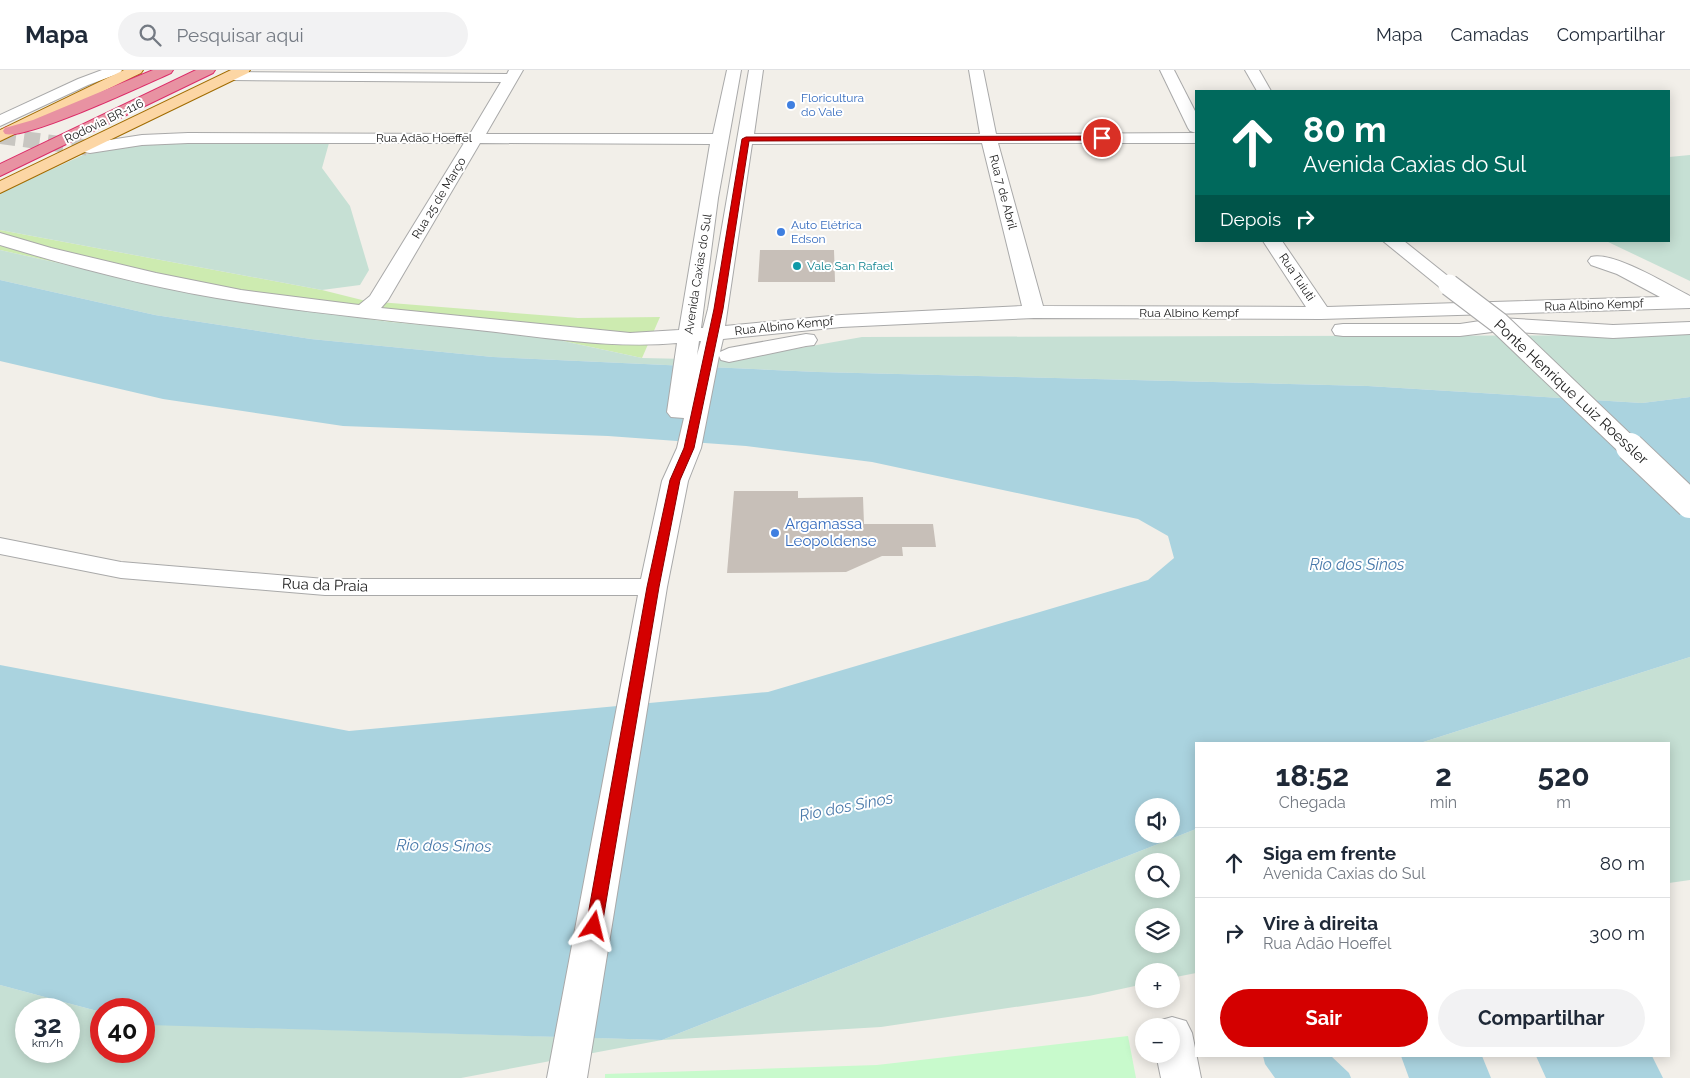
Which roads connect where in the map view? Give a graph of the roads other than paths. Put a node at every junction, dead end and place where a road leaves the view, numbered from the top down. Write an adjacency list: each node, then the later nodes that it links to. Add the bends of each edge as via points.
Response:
1 (115, 70): 14 (street, via 83,82)
2 (136, 70): 14 (main road)
3 (166, 70): 14 (highway, via 39,123)
4 (182, 70): 22 (highway, Rodovia BR-116)
5 (208, 70): 23 (highway, Rodovia BR-116)
6 (734, 70): 18 (street, Avenida Caxias do Sul)
7 (756, 70): 19 (street, Avenida Caxias do Sul)
8 (976, 70): 20 (street, Rua 7 de Abril)
9 (1167, 70): 15 (street)
10 (1252, 70): 13 (street)
11 (232, 72): 12 (street); 24 (main road, via 196,93)
12 (513, 74): 16 (street, Rua 25 de Março)
13 (1263, 90)
14 (3, 125)
15 (1195, 126)
16 (475, 138): 18 (street, Rua Adão Hoeffel); 21 (street, Rua Adão Hoeffel, via 188,138 130,141); 30 (street, Rua 25 de Março)
17 (1195, 138): 20 (street)
18 (718, 139): 36 (street, Avenida Caxias do Sul)
19 (746, 139): 20 (street); 35 (street, Avenida Caxias do Sul)
20 (989, 139): 31 (street, Rua 7 de Abril)
21 (90, 148)
22 (0, 156)
23 (0, 171)
24 (0, 188)
25 (0, 239): 30 (street, Rua Albino Kempf, via 46,253 241,296)
26 (1273, 242): 32 (street, Rua Tuiuti)
27 (1393, 242): 40 (street, Ponte Henrique Luiz Roessler, bridge, via 1499,323)
28 (1598, 261): 29 (street)
29 (1689, 302): 32 (street, Rua Albino Kempf)
30 (371, 306): 36 (street, Rua Albino Kempf, via 630,339)
31 (1034, 312): 32 (street, Rua Albino Kempf); 33 (street, Rua Albino Kempf)
32 (1321, 313)
33 (774, 327): 35 (street, Rua Albino Kempf); 37 (street)
34 (1690, 328): 37 (street, via 1612,332 1530,324 1478,325 1460,330 890,331 830,335)
35 (712, 333): 36 (street, Rua Albino Kempf); 39 (street, Avenida Caxias do Sul)
36 (688, 335): 39 (street, Avenida Caxias do Sul)
37 (794, 342): 38 (street)
38 (728, 355)
39 (696, 362): 42 (street, Avenida Caxias do Sul)
40 (1690, 504)
41 (0, 546): 42 (street, Rua da Praia, via 121,570 325,587)
42 (653, 587): 44 (street, Avenida Caxias do Sul)
43 (1178, 1063): 45 (street)
44 (567, 1078)
45 (1181, 1078)

